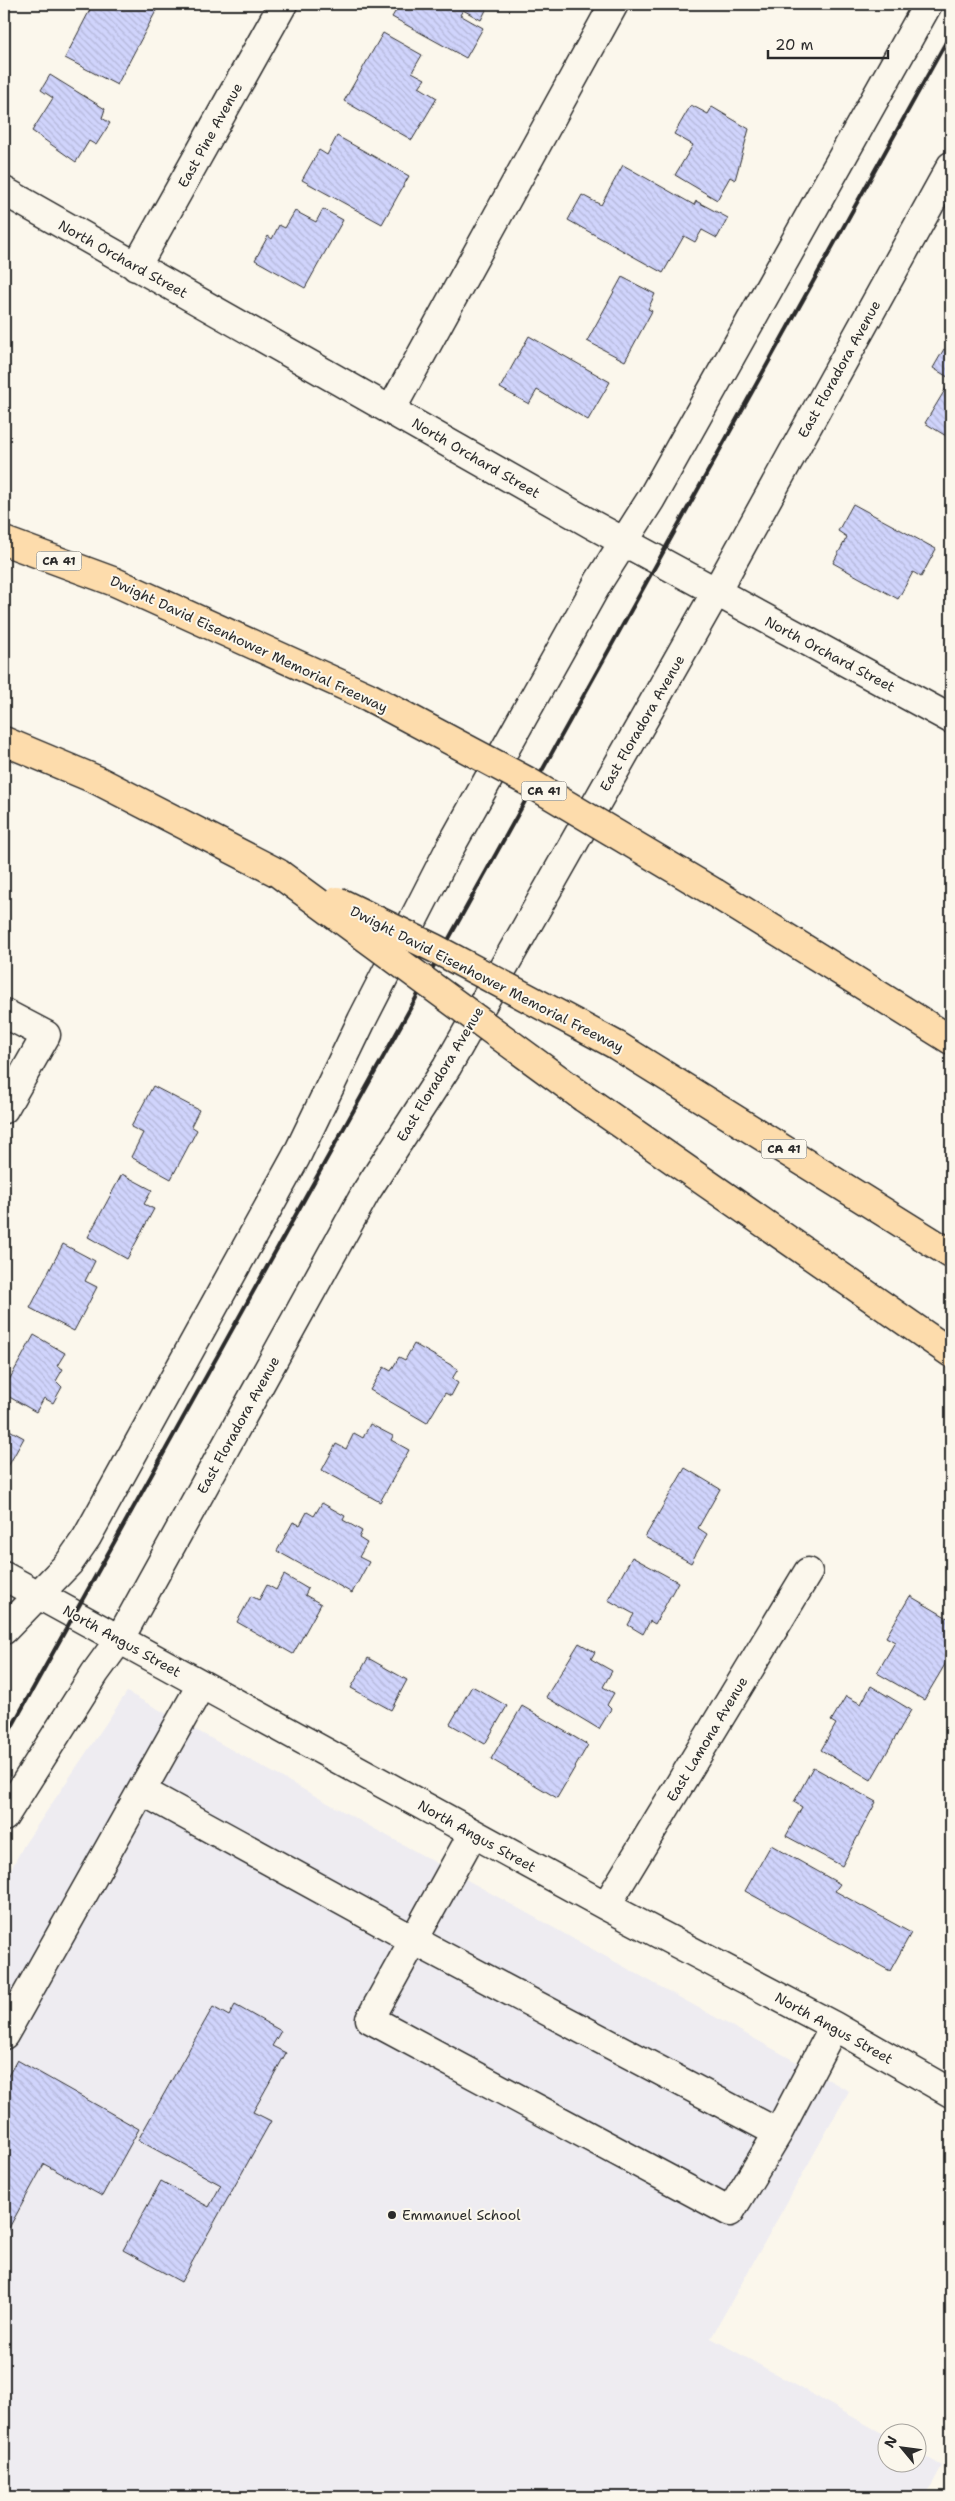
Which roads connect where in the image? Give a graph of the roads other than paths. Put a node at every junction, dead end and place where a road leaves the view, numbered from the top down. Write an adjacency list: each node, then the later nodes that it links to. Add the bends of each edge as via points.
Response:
1 (283, 4): 6 (street, East Pine Avenue)
2 (614, 4): 7 (street)
3 (928, 4): 10 (street)
4 (951, 166): 12 (street, East Floradora Avenue)
5 (4, 191): 6 (street, North Orchard Street)
6 (136, 267): 7 (street, North Orchard Street)
7 (391, 410): 10 (street, North Orchard Street)
8 (4, 524): 11 (highway)
9 (4, 541): 11 (highway, Dwight David Eisenhower Memorial Freeway / CA 41)
10 (625, 542): 12 (street, North Orchard Street); 25 (street, via 599,582 451,846 296,1157 87,1537 70,1563)
11 (115, 582): 16 (highway, Dwight David Eisenhower Memorial Freeway / CA 41, bridge, via 369,697 527,781 716,893)
12 (716, 592): 13 (street, North Orchard Street); 27 (street, East Floradora Avenue, via 447,1067 366,1192)
13 (951, 719)
14 (4, 741): 15 (highway, Dwight David Eisenhower Memorial Freeway / CA 41, via 97,780)
15 (278, 873): 21 (highway, Dwight David Eisenhower Memorial Freeway / CA 41, bridge, via 434,948 616,1044); 22 (highway, bridge, via 584,1098)
16 (906, 1012): 18 (highway); 19 (highway, Dwight David Eisenhower Memorial Freeway / CA 41)
17 (4, 1013): 20 (street, via 46,1035)
18 (951, 1035)
19 (951, 1040)
20 (4, 1109)
21 (951, 1254)
22 (951, 1353)
23 (808, 1572): 32 (street, East Lamona Avenue)
24 (4, 1576): 25 (street, North Angus Street)
25 (37, 1595): 26 (street); 27 (street, North Angus Street)
26 (4, 1630)
27 (119, 1640): 28 (street, North Angus Street); 30 (street, East Floradora Avenue)
28 (201, 1685): 29 (street); 31 (street, North Angus Street)
29 (142, 1790): 33 (street); 35 (street)
30 (4, 1817)
31 (473, 1834): 32 (street, North Angus Street); 33 (street)
32 (606, 1906): 34 (street, North Angus Street)
33 (415, 1940): 37 (street); 37 (street, via 370,2019 730,2212)
34 (834, 2026): 36 (street, North Angus Street); 37 (street)
35 (4, 2035)
36 (951, 2094)
37 (778, 2132)

